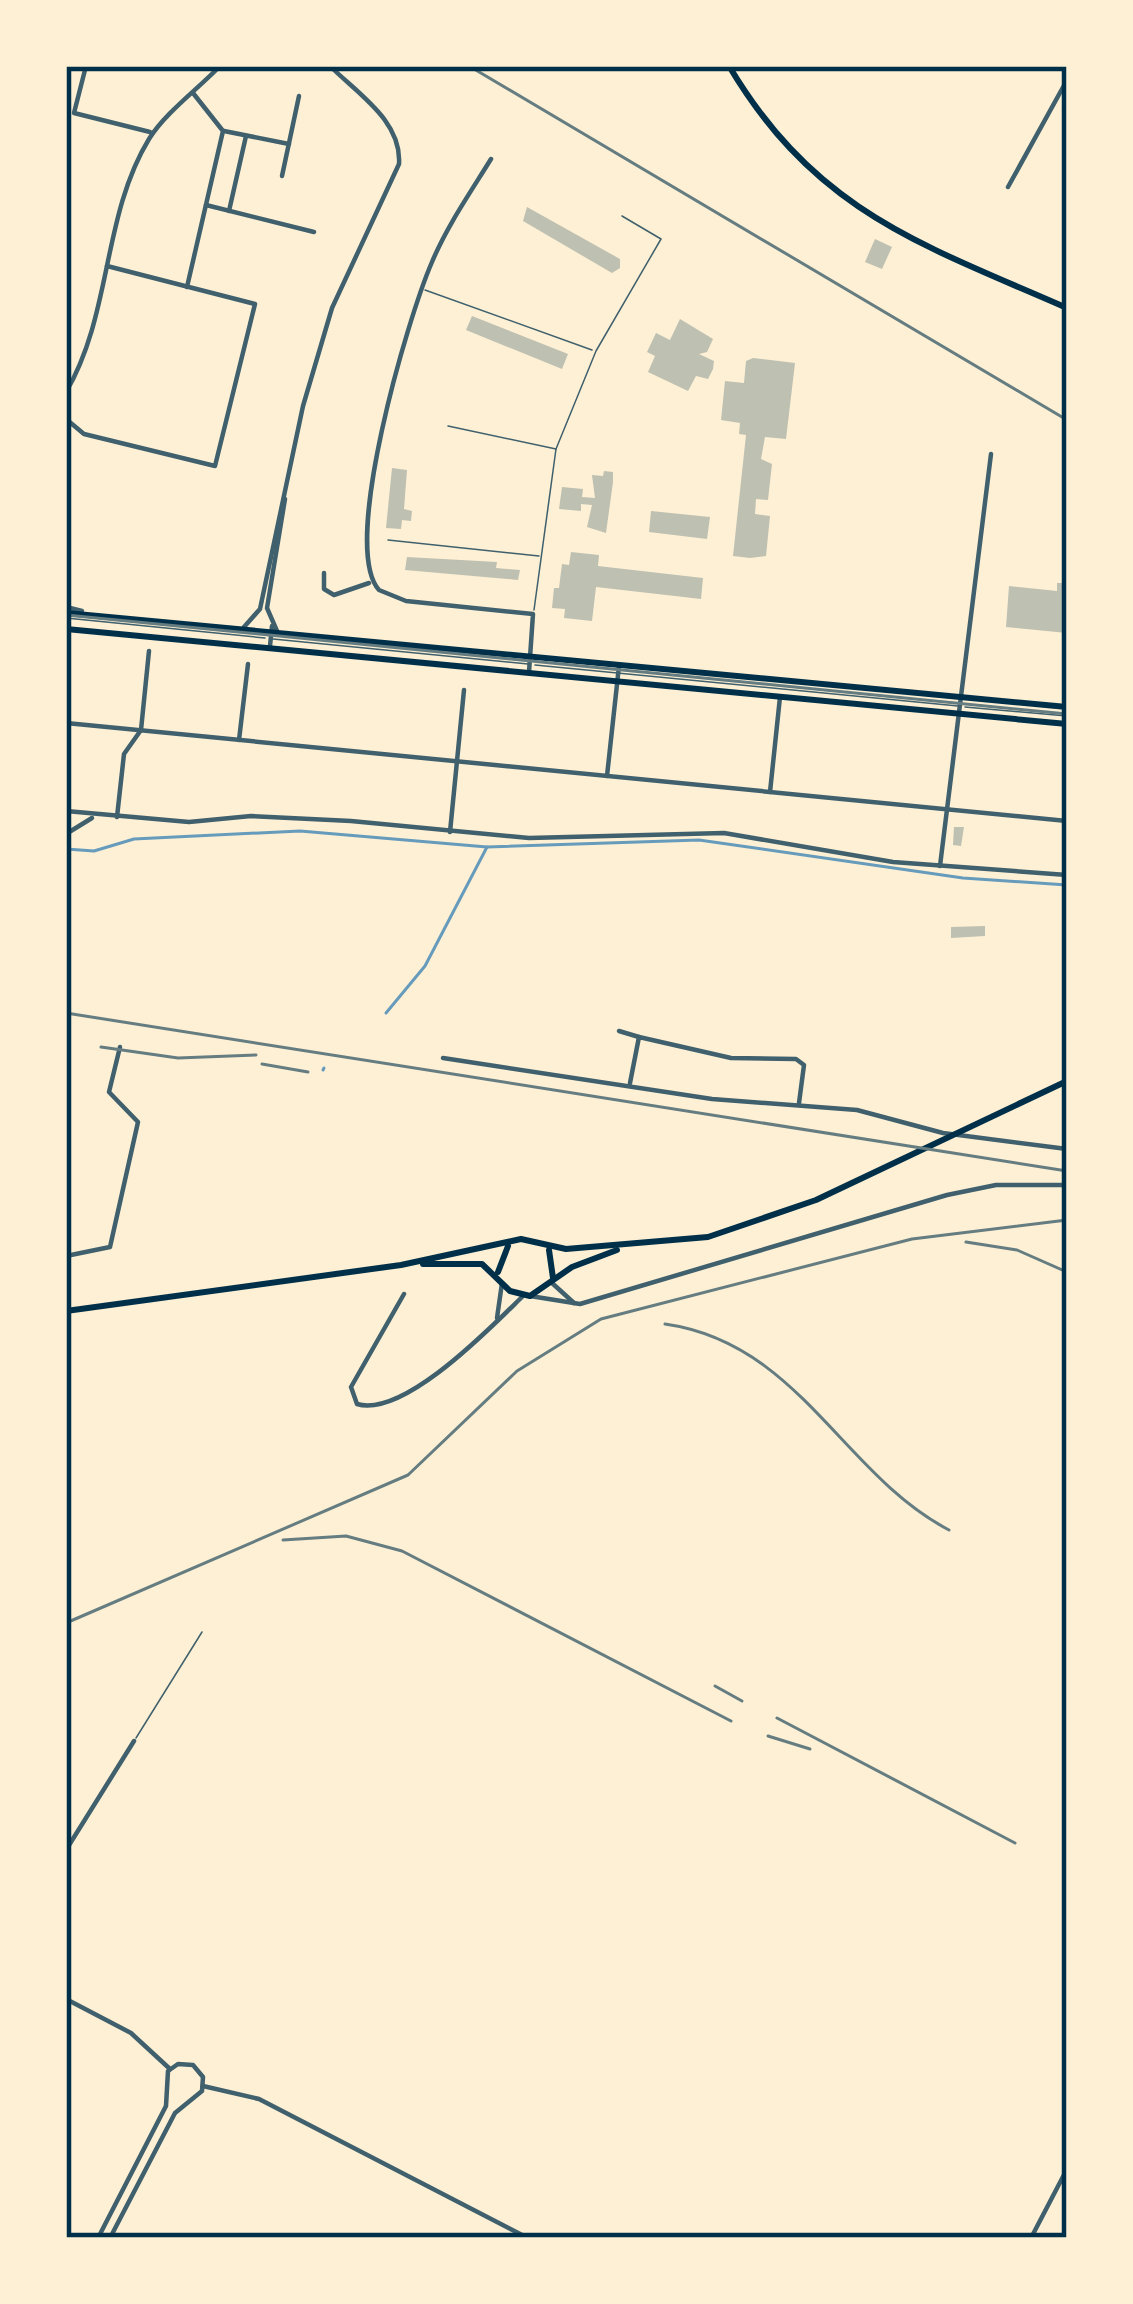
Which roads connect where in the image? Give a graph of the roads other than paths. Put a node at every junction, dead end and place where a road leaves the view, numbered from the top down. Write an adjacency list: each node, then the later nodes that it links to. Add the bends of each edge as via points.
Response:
1 (86, 66): 9 (street, via 74,113)
2 (220, 66): 6 (street)
3 (330, 66): 29 (street, via 391,126 399,164 332,308)
4 (729, 66): 22 (main road, via 795,158 847,202)
5 (1067, 80): 14 (street)
6 (193, 93): 8 (street); 9 (street)
7 (299, 96): 11 (street)
8 (223, 130): 10 (street); 15 (street)
9 (152, 133): 19 (street, via 123,198)
10 (246, 136): 11 (street); 16 (street)
11 (289, 144): 13 (street)
12 (491, 159): 21 (street)
13 (282, 176)
14 (1008, 187)
15 (206, 205): 16 (street); 20 (street)
16 (229, 211): 18 (street)
17 (622, 216): 23 (lane, via 661,239)
18 (314, 232)
19 (107, 266): 20 (street); 24 (street)
20 (187, 287): 25 (street, via 255,304 215,466 84,434)
21 (422, 289): 23 (lane); 33 (street, via 381,431 368,522)
22 (1067, 308)
23 (596, 350): 27 (lane)
24 (66, 392)
25 (66, 419)
26 (448, 426): 27 (lane)
27 (556, 449): 31 (lane)
28 (991, 454): 45 (street)
29 (286, 487): 36 (street, via 260,609); 38 (street, via 268,598)
30 (388, 540): 31 (lane)
31 (542, 557): 35 (lane)
32 (323, 573): 33 (street, via 324,589 334,595)
33 (371, 582): 35 (street, via 406,601)
34 (66, 612): 36 (main road); 38 (lane)
35 (533, 614): 41 (street)
36 (244, 627): 38 (main road)
37 (66, 629): 38 (main road)
38 (272, 634): 41 (main road); 41 (main road)
39 (148, 651): 51 (street)
40 (248, 664): 52 (street)
41 (530, 665): 42 (main road); 42 (main road)
42 (618, 674): 43 (main road); 43 (main road); 54 (street)
43 (768, 688): 45 (main road); 46 (main road); 47 (lane)
44 (464, 690): 53 (street)
45 (958, 695): 47 (street); 48 (main road)
46 (780, 698): 49 (main road); 55 (street)
47 (957, 706): 48 (lane); 49 (street)
48 (1067, 716): 49 (main road)
49 (955, 717): 57 (street)
50 (66, 722): 51 (street)
51 (140, 730): 52 (street); 59 (street, via 124,754)
52 (239, 740): 53 (street)
53 (455, 763): 54 (street); 61 (street)
54 (607, 776): 55 (street)
55 (770, 793): 57 (street)
56 (66, 812): 58 (street)
57 (947, 812): 60 (street); 63 (street)
58 (98, 817): 59 (street); 62 (street)
59 (117, 817): 61 (street, via 271,817)
60 (1067, 821)
61 (450, 832): 63 (street, via 724,832)
62 (66, 834)
63 (940, 866): 64 (street)
64 (1067, 875)
65 (619, 1031): 66 (street)
66 (639, 1037): 70 (street); 71 (street, via 731,1058 796,1059 804,1064)
67 (120, 1047): 77 (street, via 109,1092 138,1122 110,1247)
68 (443, 1058): 70 (street)
69 (1067, 1081): 76 (main road, via 742,1228)
70 (630, 1083): 71 (street, via 712,1100)
71 (799, 1103): 72 (street)
72 (1067, 1149)
73 (1067, 1185): 83 (street, via 946,1195)
74 (508, 1246): 75 (main road, via 527,1239); 78 (main road); 79 (main road)
75 (549, 1249): 76 (main road); 80 (main road)
76 (621, 1249): 80 (main road)
77 (66, 1256)
78 (401, 1265): 79 (main road, via 476,1262); 84 (main road)
79 (500, 1278): 82 (main road); 85 (street)
80 (551, 1282): 82 (main road); 83 (street)
81 (404, 1294): 85 (street, via 351,1387 357,1404 386,1404)
82 (526, 1296): 83 (street); 85 (street)
83 (580, 1304)
84 (66, 1310)
85 (496, 1324)
86 (202, 1632): 87 (lane)
87 (134, 1741): 88 (street)
88 (66, 1850)
89 (66, 1999): 90 (street, via 135,2036)
90 (170, 2069): 91 (street, via 193,2065); 92 (street)
91 (203, 2086): 93 (street); 97 (street, via 259,2099)
92 (169, 2094): 93 (street); 95 (street)
93 (184, 2102): 96 (street)
94 (1067, 2169): 98 (street)
95 (98, 2238)
96 (110, 2238)
97 (528, 2238)
98 (1031, 2238)

